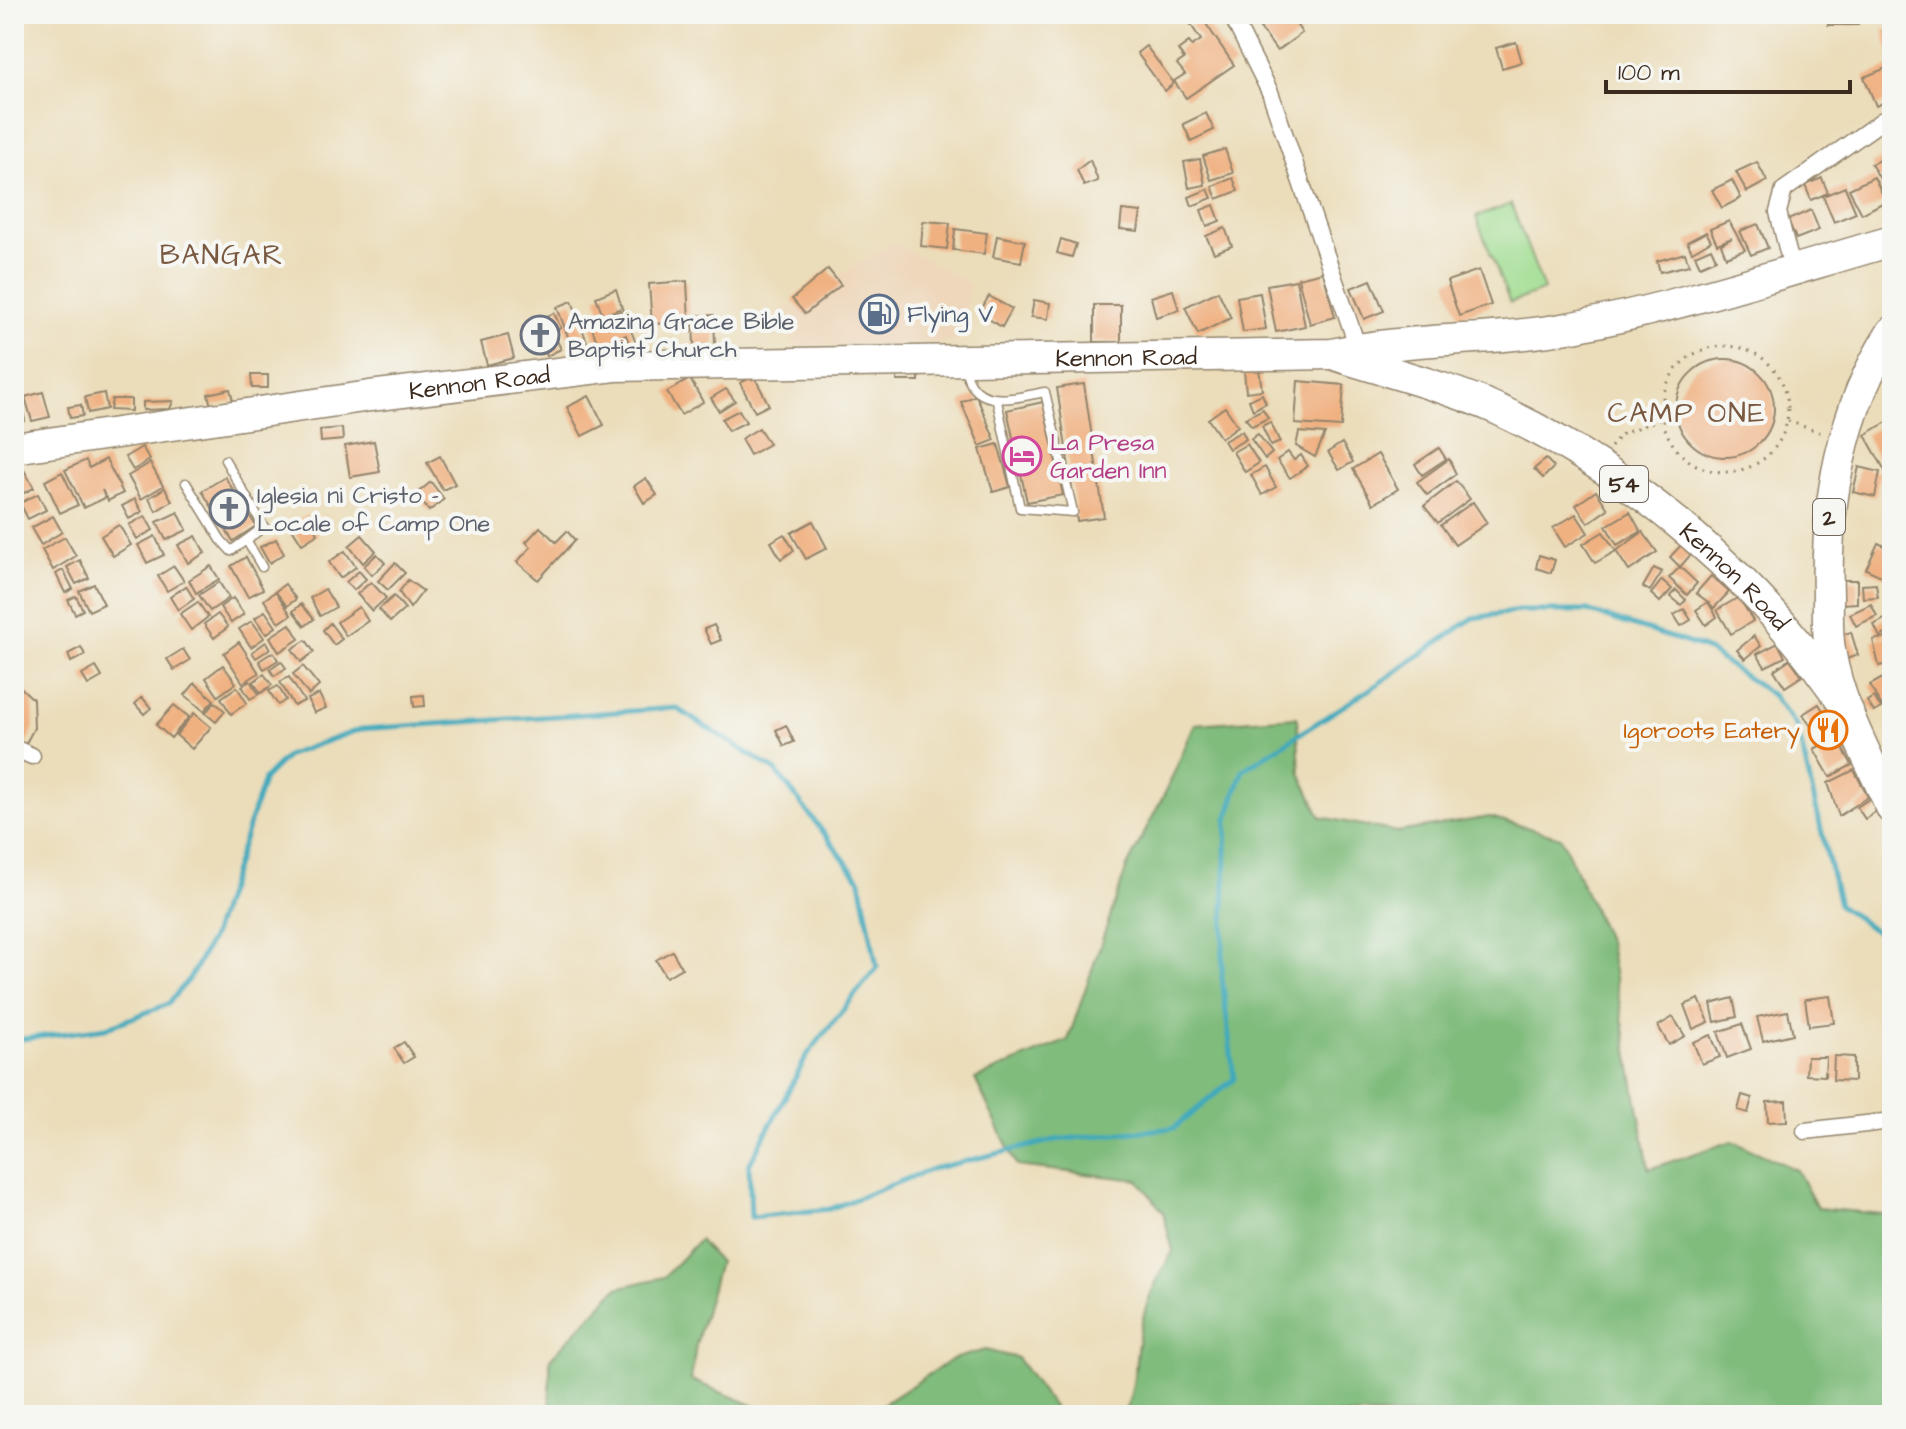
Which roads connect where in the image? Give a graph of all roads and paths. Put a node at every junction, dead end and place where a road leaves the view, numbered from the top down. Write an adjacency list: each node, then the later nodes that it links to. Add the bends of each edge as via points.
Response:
1 (1231, 14): 6 (street, via 1270,92)
2 (1883, 120): 4 (street, via 1784,190 1778,212)
3 (1892, 241): 4 (highway, Kennon Road / 54)
4 (1793, 272): 6 (highway, Kennon Road / 54, via 1566,328)
5 (1892, 332): 11 (highway, 2, via 1869,374)
6 (1345, 351): 7 (highway, Kennon Road / 54); 14 (highway, Kennon Road / 54, via 1496,409)
7 (964, 363): 8 (lane, via 972,388); 12 (highway, Kennon Road / 54, via 615,366)
8 (997, 401): 8 (lane, via 1020,508 1073,512 1045,392)
9 (1662, 418): 10 (path, via 1680,453 1696,465 1724,472 1753,467 1769,456); 10 (path, via 1663,396 1685,359 1705,348 1727,345 1748,349 1774,370 1788,399); 14 (path, via 1620,435)
10 (1788, 421): 11 (path)
11 (1844, 441): 18 (highway, 2, via 1832,497 1826,569 1830,652)
12 (14, 448)
13 (225, 460): 16 (lane, via 264,527)
14 (1599, 466): 18 (highway, Kennon Road / 54, via 1715,554 1796,639)
15 (186, 483): 16 (lane, via 231,551)
16 (247, 541): 17 (lane)
17 (262, 567)
18 (1848, 711): 21 (highway, 2)
19 (14, 748): 20 (street)
20 (32, 756)
21 (1892, 809)
22 (1892, 1121): 23 (street)
23 (1805, 1131)

